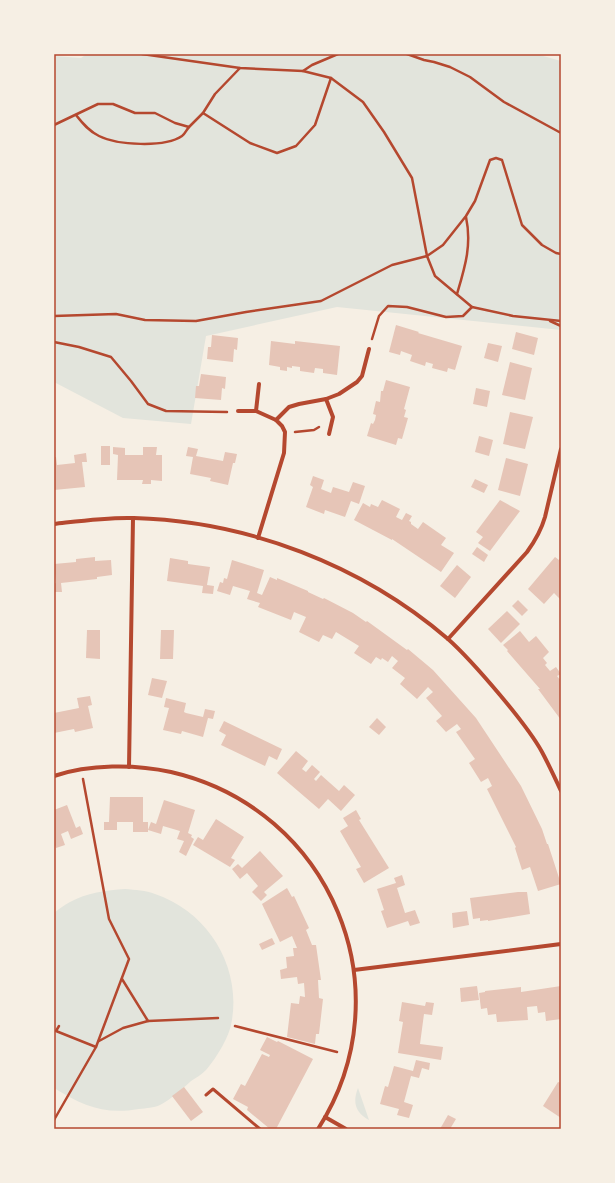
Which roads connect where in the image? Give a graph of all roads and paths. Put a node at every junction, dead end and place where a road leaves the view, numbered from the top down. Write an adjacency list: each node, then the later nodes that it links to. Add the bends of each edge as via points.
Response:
1 (142, 54): 4 (path)
2 (338, 54): 5 (path)
3 (407, 54): 11 (path, via 463,73 504,102)
4 (240, 68): 5 (path); 7 (path, via 215,94)
5 (302, 71): 6 (path)
6 (331, 78): 7 (path, via 315,125 296,146 277,153 250,143); 14 (path, via 363,102 412,178)
7 (203, 113): 10 (path)
8 (76, 115): 9 (path); 10 (path, via 98,104 113,104 135,113 155,113); 10 (path, via 87,128 100,136 129,144 162,143 182,136)
9 (54, 125)
10 (189, 127)
11 (561, 133)
12 (466, 216): 13 (path, via 475,201 490,160 502,160 522,225 542,245); 14 (path, via 443,245); 15 (path, via 469,231 468,256)
13 (561, 254)
14 (427, 256): 15 (path, via 435,276); 17 (path, via 392,264 321,302 196,321 145,320 116,314)
15 (457, 294): 16 (path)
16 (472, 306): 18 (path, via 513,316); 22 (path, via 463,316 446,317 407,307 388,306 379,316)
17 (54, 316)
18 (546, 320): 19 (path); 20 (path)
19 (561, 321)
20 (561, 326)
21 (54, 342): 25 (path, via 111,357 148,404 166,410 222,413)
22 (369, 349): 24 (street, via 362,376 357,382)
23 (259, 384): 26 (street)
24 (326, 399): 27 (street, via 289,407); 28 (street, via 333,417)
25 (238, 411): 26 (street)
26 (256, 411): 27 (street)
27 (276, 420): 32 (street, via 285,432 284,453)
28 (329, 434)
29 (561, 449): 33 (street, via 542,528 534,542)
30 (133, 518): 31 (street); 32 (street, via 213,527); 34 (street)
31 (54, 524)
32 (258, 538): 33 (street, via 299,551 376,588)
33 (448, 639): 37 (street, via 486,678 512,710 542,751)
34 (129, 767): 35 (street); 39 (street, via 188,776 216,786 242,800 273,822 308,860 325,885 348,940)
35 (82, 770): 36 (street); 40 (path, via 109,919 129,959)
36 (54, 776)
37 (561, 791)
38 (561, 944): 39 (street)
39 (354, 970): 47 (street, via 355,1020)
40 (122, 978): 42 (path); 45 (path)
41 (218, 1018): 42 (path)
42 (148, 1021): 45 (path, via 123,1028)
43 (59, 1026): 46 (path, via 56,1032)
44 (235, 1026): 47 (path)
45 (98, 1041): 46 (path)
46 (96, 1047): 50 (path)
47 (349, 1056): 49 (street, via 339,1087)
48 (206, 1095): 51 (lane, via 213,1089)
49 (325, 1117): 52 (street); 53 (street)
50 (54, 1120)
51 (260, 1129)
52 (318, 1129)
53 (346, 1129)

